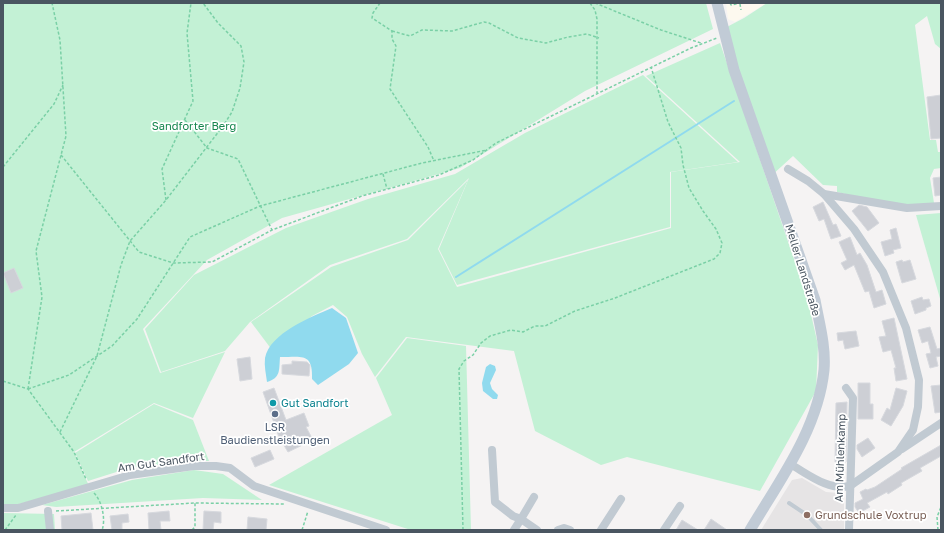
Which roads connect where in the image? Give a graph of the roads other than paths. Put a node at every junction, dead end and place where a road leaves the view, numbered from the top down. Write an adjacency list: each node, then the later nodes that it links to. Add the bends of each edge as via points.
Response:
1 (717, 3): 9 (street, Meller Landstraße, via 734,70 815,300 823,339 824,368 814,416)
2 (788, 170): 3 (street)
3 (824, 194): 4 (street, via 907,208); 8 (street, via 854,229 883,272 906,328 919,380 918,407 913,430)
4 (941, 206)
5 (846, 388): 10 (street, Am Mühlenkamp, via 853,398)
6 (941, 423): 8 (street)
7 (492, 450): 17 (street, via 494,502)
8 (898, 452): 10 (street)
9 (790, 464): 10 (street, via 831,487); 26 (street, Meller Landstraße)
10 (850, 486): 28 (street, Am Mühlenkamp)
11 (534, 497): 17 (street)
12 (621, 498): 24 (street)
13 (789, 503): 27 (lane, via 807,515)
14 (680, 506): 25 (street)
15 (3, 508): 19 (street, Am Gut Sandfort, via 18,508 130,475 194,466 216,466 230,468 254,486)
16 (48, 511): 18 (street)
17 (521, 519): 20 (street); 21 (street)
18 (50, 530)
19 (386, 530)
20 (514, 530)
21 (537, 530)
22 (558, 530): 23 (street)
23 (570, 530)
24 (601, 530)
25 (664, 530)
26 (750, 530)
27 (821, 530)
28 (849, 530)

